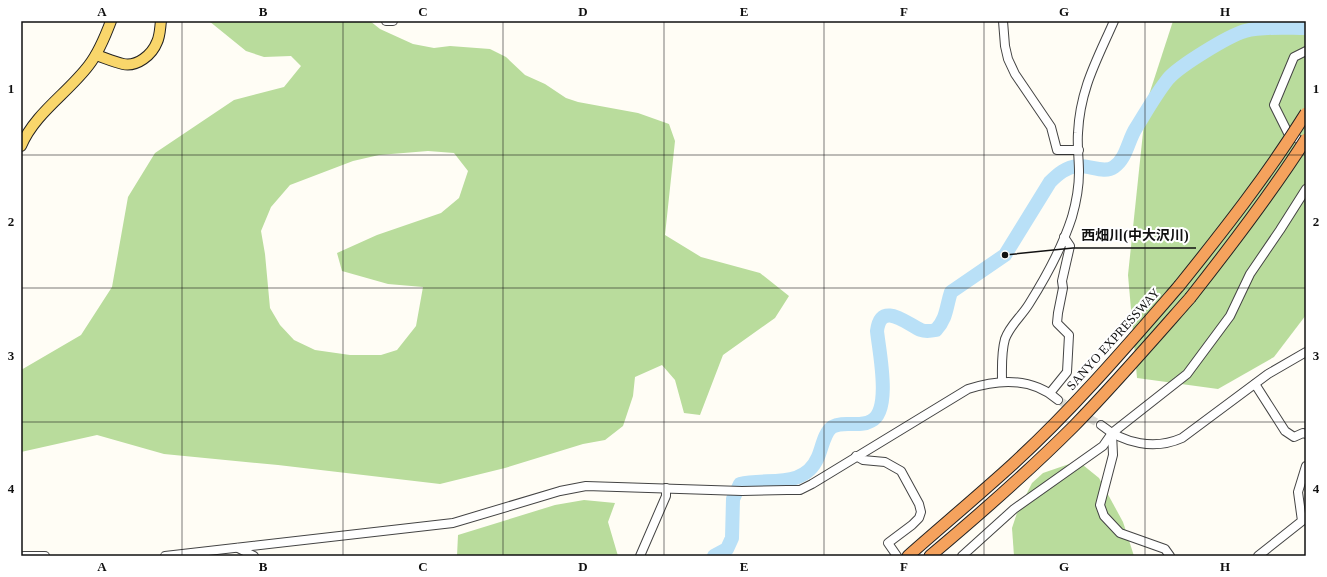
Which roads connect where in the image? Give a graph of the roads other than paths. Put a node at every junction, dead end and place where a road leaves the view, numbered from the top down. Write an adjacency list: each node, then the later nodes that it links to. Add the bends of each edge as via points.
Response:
1 (111, 21): 8 (main road)
2 (161, 21): 8 (main road, via 157,43 152,52 135,63 124,64)
3 (386, 21): 4 (street)
4 (393, 21)
5 (1003, 21): 13 (street, via 1008,59 1015,74 1052,127 1057,150)
6 (1114, 21): 13 (street, via 1084,92)
7 (1306, 51): 11 (street, via 1294,57 1274,105 1288,132)
8 (96, 55): 12 (main road, via 38,120)
9 (1306, 113): 35 (highway, SANYO EXPRESSWAY, bridge, via 1249,197 1179,286 1119,356 1014,463)
10 (1306, 139): 36 (highway, bridge, via 1226,252 1190,298 1129,366 1075,425 1024,475)
11 (1306, 144)
12 (21, 146)
13 (1078, 154): 15 (street, via 1077,192)
14 (1306, 189): 22 (street, via 1250,274 1230,316 1187,374)
15 (1064, 237): 17 (street, via 1047,275 1008,332 1003,351); 19 (street, via 1070,246 1062,281 1057,323 1069,335 1067,372)
16 (1306, 352): 18 (street)
17 (1002, 382): 19 (street, via 1019,381); 24 (street, via 985,383 968,389)
18 (1255, 384): 22 (street, via 1182,438 1172,442 1145,445); 23 (street, via 1285,431 1294,437)
19 (1050, 393): 20 (street)
20 (1058, 400)
21 (1102, 425): 22 (street)
22 (1112, 434): 37 (street, via 1103,446 1014,509); 38 (street, via 1113,455 1100,505 1104,516 1120,533 1165,549)
23 (1306, 434)
24 (856, 456): 27 (street, via 800,490); 34 (street, via 863,460 885,462 901,471 919,504 919,518 888,543)
25 (1306, 466): 26 (street)
26 (1305, 475): 39 (street, via 1298,492 1302,521)
27 (666, 488): 28 (street, via 586,486 560,491 453,523); 33 (street, via 666,496)
28 (237, 547): 31 (street); 32 (street)
29 (24, 556): 30 (street)
30 (45, 556)
31 (165, 556)
32 (254, 556)
33 (640, 556)
34 (897, 556)
35 (908, 556)
36 (930, 556)
37 (962, 556)
38 (1170, 556)
39 (1258, 556)

